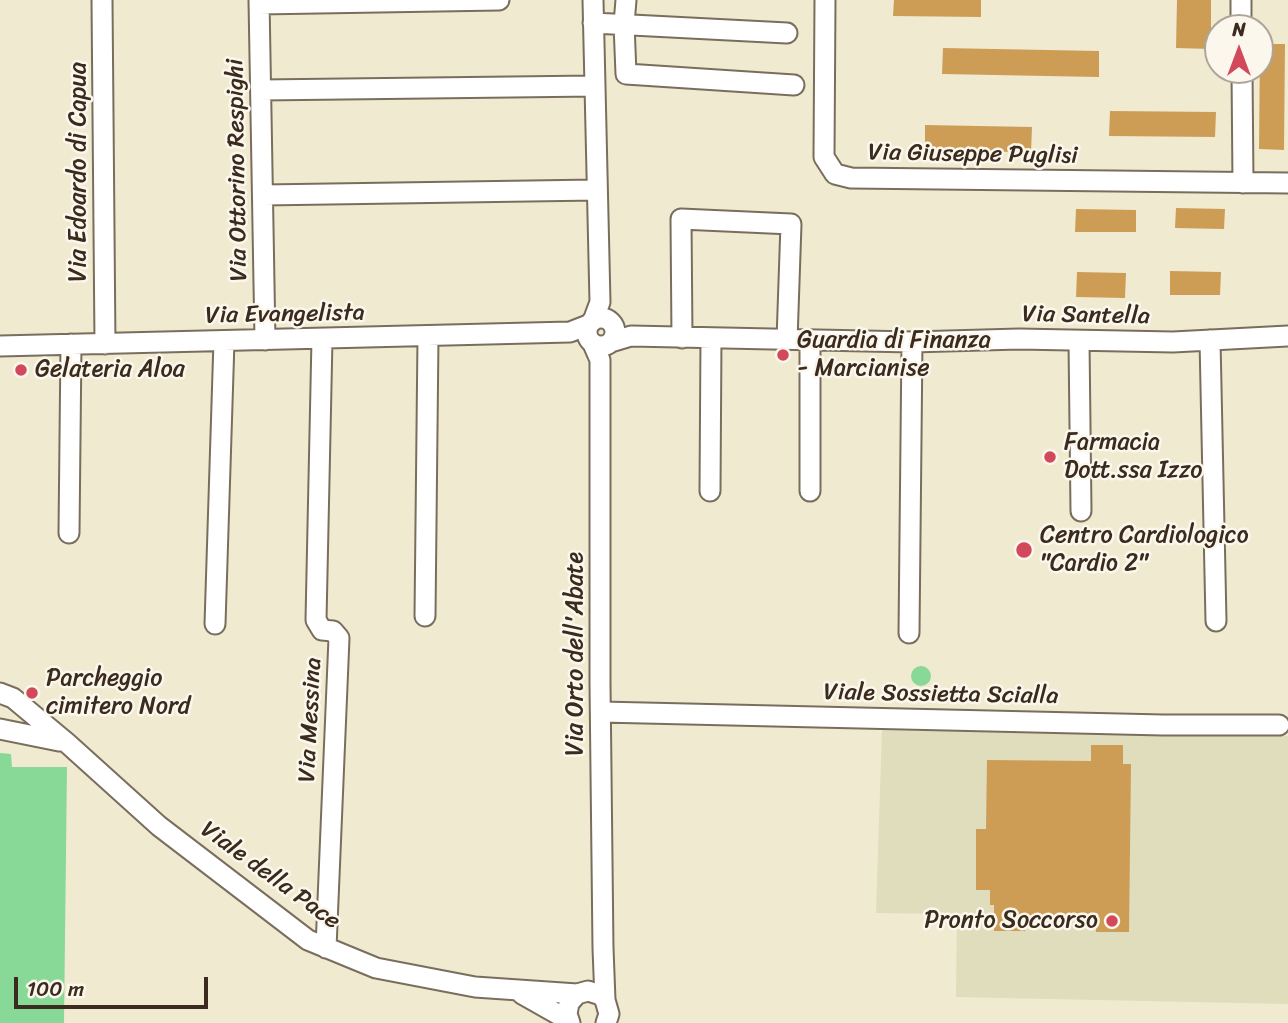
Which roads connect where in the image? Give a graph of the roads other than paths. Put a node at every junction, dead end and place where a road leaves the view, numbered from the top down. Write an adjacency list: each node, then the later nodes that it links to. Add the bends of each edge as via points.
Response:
1 (102, 0): 32 (street, Via Edoardo di Capua)
2 (499, 0): 6 (street)
3 (593, 0): 7 (street, Via Orto dell'Abate)
4 (626, 0): 8 (street)
5 (825, 0): 14 (street, Via Giuseppe Puglisi, via 824,157 835,174 851,178)
6 (259, 2): 13 (street, Via Ottorino Respighi)
7 (593, 23): 8 (street); 12 (street, Via Orto dell'Abate)
8 (625, 24): 9 (street); 11 (street, via 626,74)
9 (788, 33)
10 (1242, 84): 14 (street)
11 (794, 85)
12 (594, 86): 13 (street); 16 (street, Via Orto dell'Abate)
13 (261, 90): 17 (street, Via Ottorino Respighi)
14 (1243, 183): 15 (street, Via Giuseppe Puglisi)
15 (1288, 183)
16 (596, 190): 17 (street); 18 (street, Via Orto dell'Abate)
17 (263, 195): 24 (street, Via Ottorino Respighi)
18 (600, 333): 20 (street, Via Evangelista); 21 (street, Via Santella); 43 (street, Via Orto dell'Abate)
19 (1288, 336): 26 (street, Via Santella)
20 (428, 337): 23 (street, Via Evangelista); 38 (street)
21 (682, 338): 22 (street, Via Santella); 25 (street, via 681,219 791,224)
22 (711, 338): 25 (street, Via Santella); 34 (street)
23 (322, 339): 24 (street, Via Evangelista); 47 (street, Via Messina, via 316,620 322,630 339,638)
24 (265, 340): 27 (street, Via Evangelista)
25 (788, 340): 28 (street, Via Santella)
26 (1210, 340): 29 (street, Via Santella); 39 (street)
27 (224, 341): 32 (street, Via Evangelista); 40 (street)
28 (810, 341): 30 (street, Via Santella); 35 (street)
29 (1079, 341): 30 (street, Via Santella); 36 (street)
30 (912, 342): 41 (street)
31 (71, 344): 32 (street, Via Evangelista); 33 (street, Via Evangelista); 37 (street)
32 (105, 344)
33 (0, 346)
34 (710, 491)
35 (810, 491)
36 (1081, 511)
37 (69, 533)
38 (425, 616)
39 (1216, 621)
40 (215, 624)
41 (909, 633)
42 (0, 693): 46 (street, Viale della Pace, via 13,698)
43 (601, 712): 44 (street, Viale Sossietta Scialla); 48 (street, Via Orto dell'Abate)
44 (1279, 724)
45 (0, 729): 46 (street)
46 (67, 743): 47 (street, Viale della Pace, via 159,826 308,940)
47 (326, 948): 49 (street, Viale della Pace, via 376,968)
48 (603, 948): 50 (street); 51 (street, Via Orto dell'Abate)
49 (518, 991): 50 (street, Viale della Pace); 52 (street, Viale della Pace)
50 (579, 993): 51 (street, Viale della Pace, via 595,992); 52 (street, via 569,1003)
51 (606, 1000): 53 (street, Via Orto dell'Abate)
52 (569, 1022)
53 (606, 1023)

